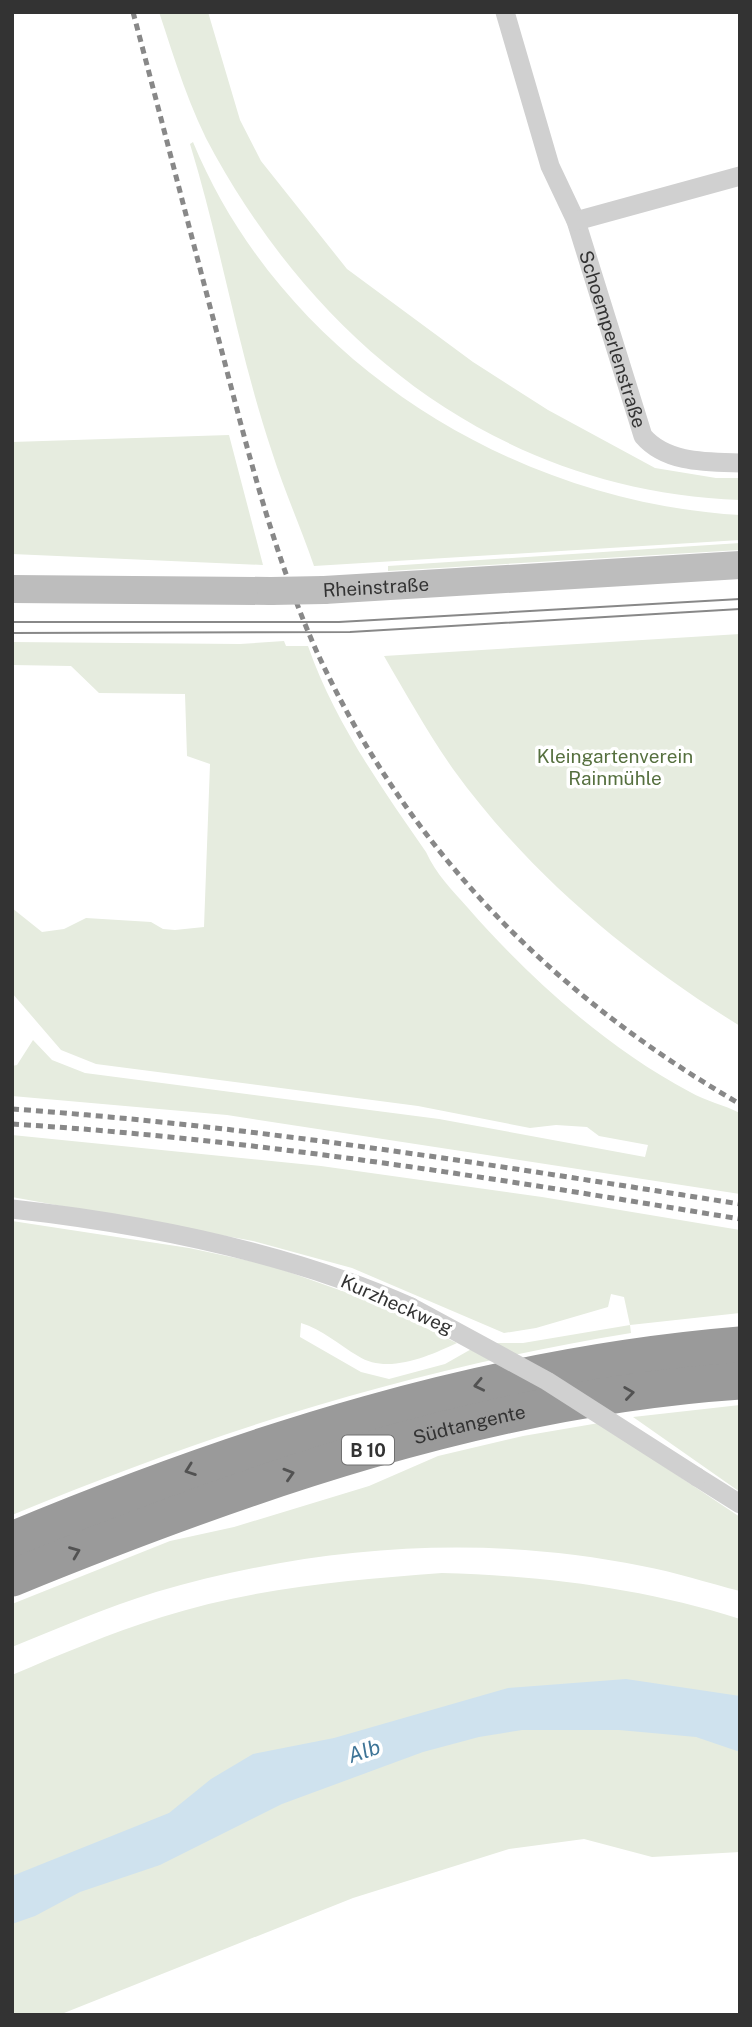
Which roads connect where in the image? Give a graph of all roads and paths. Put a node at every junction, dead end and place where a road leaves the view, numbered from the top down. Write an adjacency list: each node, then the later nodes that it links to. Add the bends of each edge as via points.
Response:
1 (505, 12): 3 (street, Schoemperlenstraße, via 550,166)
2 (740, 176): 3 (street)
3 (576, 221): 4 (street, Schoemperlenstraße, via 643,436 670,456)
4 (740, 463)
5 (740, 565): 6 (main road, Rheinstraße, bridge, via 324,590)
6 (12, 589)
7 (12, 1209): 10 (street, Kurzheckweg, bridge, via 253,1252 350,1281 411,1307 537,1375)
8 (740, 1345): 11 (highway, Südtangente / B 10, one-way to 11, via 641,1355 439,1394 327,1424 198,1467)
9 (740, 1381): 12 (highway, Südtangente / B 10, one-way to 9, via 230,1493 464,1424 568,1401)
10 (740, 1504)
11 (12, 1539)
12 (12, 1578)

